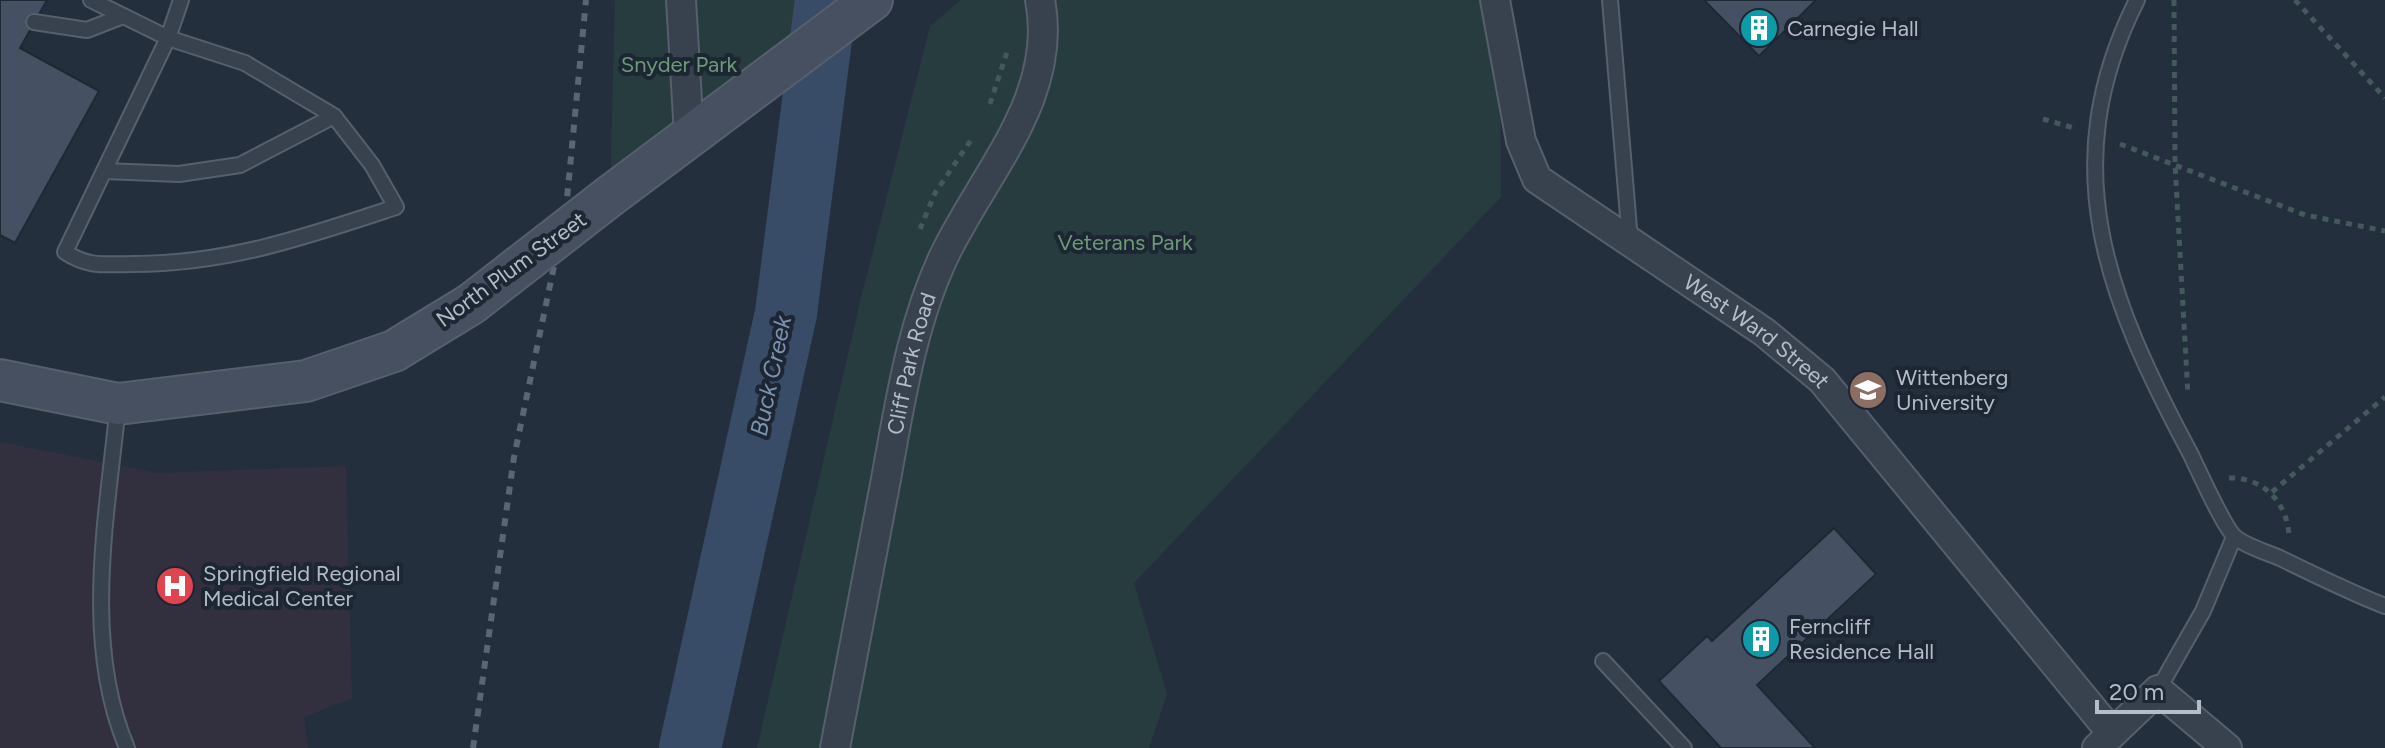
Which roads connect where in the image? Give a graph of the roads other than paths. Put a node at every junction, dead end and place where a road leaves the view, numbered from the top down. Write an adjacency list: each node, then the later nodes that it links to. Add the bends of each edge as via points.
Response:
1 (91, 0): 9 (lane)
2 (181, 0): 11 (lane)
3 (681, 0): 13 (street)
4 (872, 0): 13 (main road, North Plum Street)
5 (1040, 0): 24 (street, Cliff Park Road, via 1046,28 1041,66 1025,112 944,256 912,338)
6 (1495, 0): 15 (street, West Ward Street, via 1521,141 1537,179)
7 (1610, 0): 15 (lane)
8 (2137, 0): 18 (lane, via 2100,93 2095,203 2108,265 2132,336)
9 (123, 16): 10 (lane, via 87,30); 11 (lane)
10 (34, 22)
11 (168, 38): 12 (lane, via 245,63); 14 (lane)
12 (334, 116): 14 (lane, via 240,165 179,174); 14 (lane, via 396,207 267,250 175,264 84,264 65,252)
13 (689, 135): 17 (main road, North Plum Street, bridge, via 471,304 394,351 306,381)
14 (104, 171)
15 (1630, 244): 22 (street, West Ward Street, via 1764,332 1822,380)
16 (0, 380): 17 (main road, North Plum Street)
17 (118, 404): 23 (lane, via 104,558 102,659)
18 (2234, 537): 19 (lane); 21 (lane, via 2203,611)
19 (2385, 606)
20 (1603, 661): 25 (lane)
21 (2158, 690): 22 (street, West Ward Street); 26 (street)
22 (2104, 741)
23 (127, 748)
24 (835, 748)
25 (1684, 748)
26 (2227, 748)

